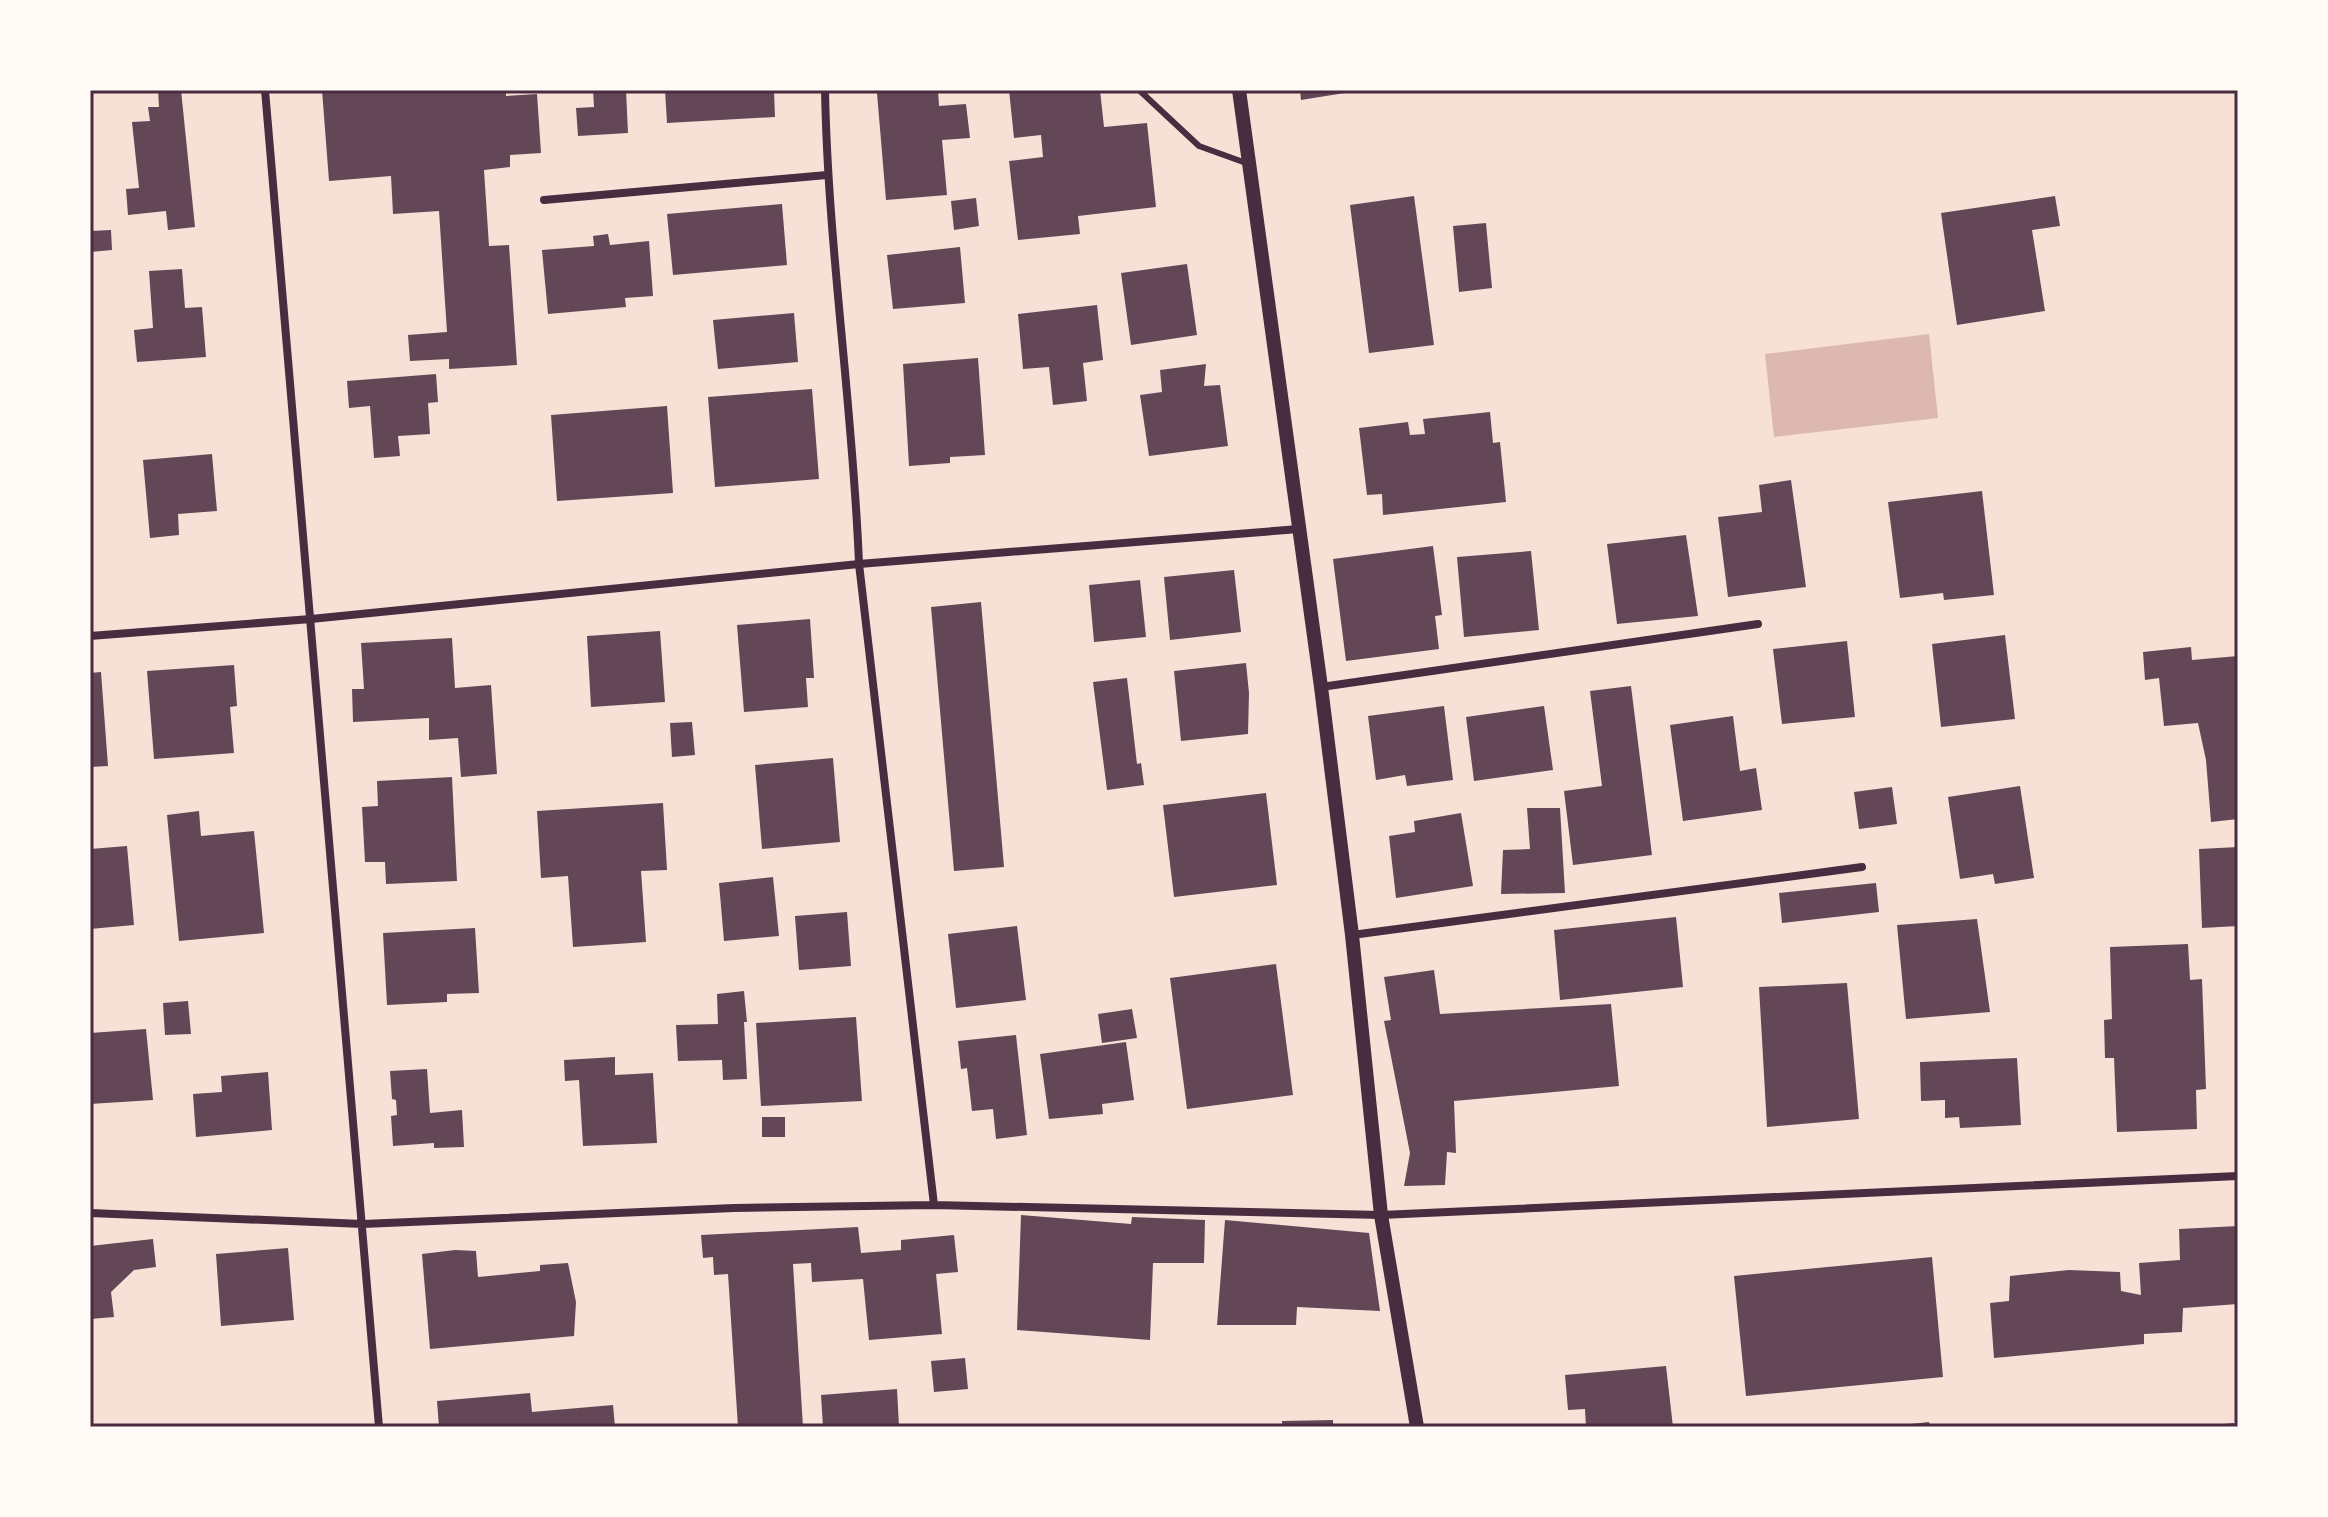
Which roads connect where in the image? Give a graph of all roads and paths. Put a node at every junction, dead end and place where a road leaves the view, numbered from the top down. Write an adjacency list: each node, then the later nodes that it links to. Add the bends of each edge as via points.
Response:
1 (265, 90): 10 (street)
2 (825, 90): 6 (street)
3 (1139, 90): 5 (lane, via 1199,146)
4 (1239, 90): 5 (street)
5 (1249, 163): 8 (street)
6 (827, 175): 7 (street); 9 (street)
7 (544, 200)
8 (1299, 529): 9 (street); 13 (street)
9 (859, 564): 10 (street); 17 (street)
10 (311, 619): 12 (street); 20 (street)
11 (1758, 624): 13 (street)
12 (90, 636)
13 (1321, 687): 15 (street)
14 (1862, 867): 15 (street)
15 (1352, 935): 19 (street)
16 (2238, 1176): 19 (street)
17 (934, 1205): 19 (street); 20 (street)
18 (90, 1213): 20 (street)
19 (1381, 1215): 22 (street)
20 (363, 1224): 21 (street)
21 (379, 1427)
22 (1417, 1427)

